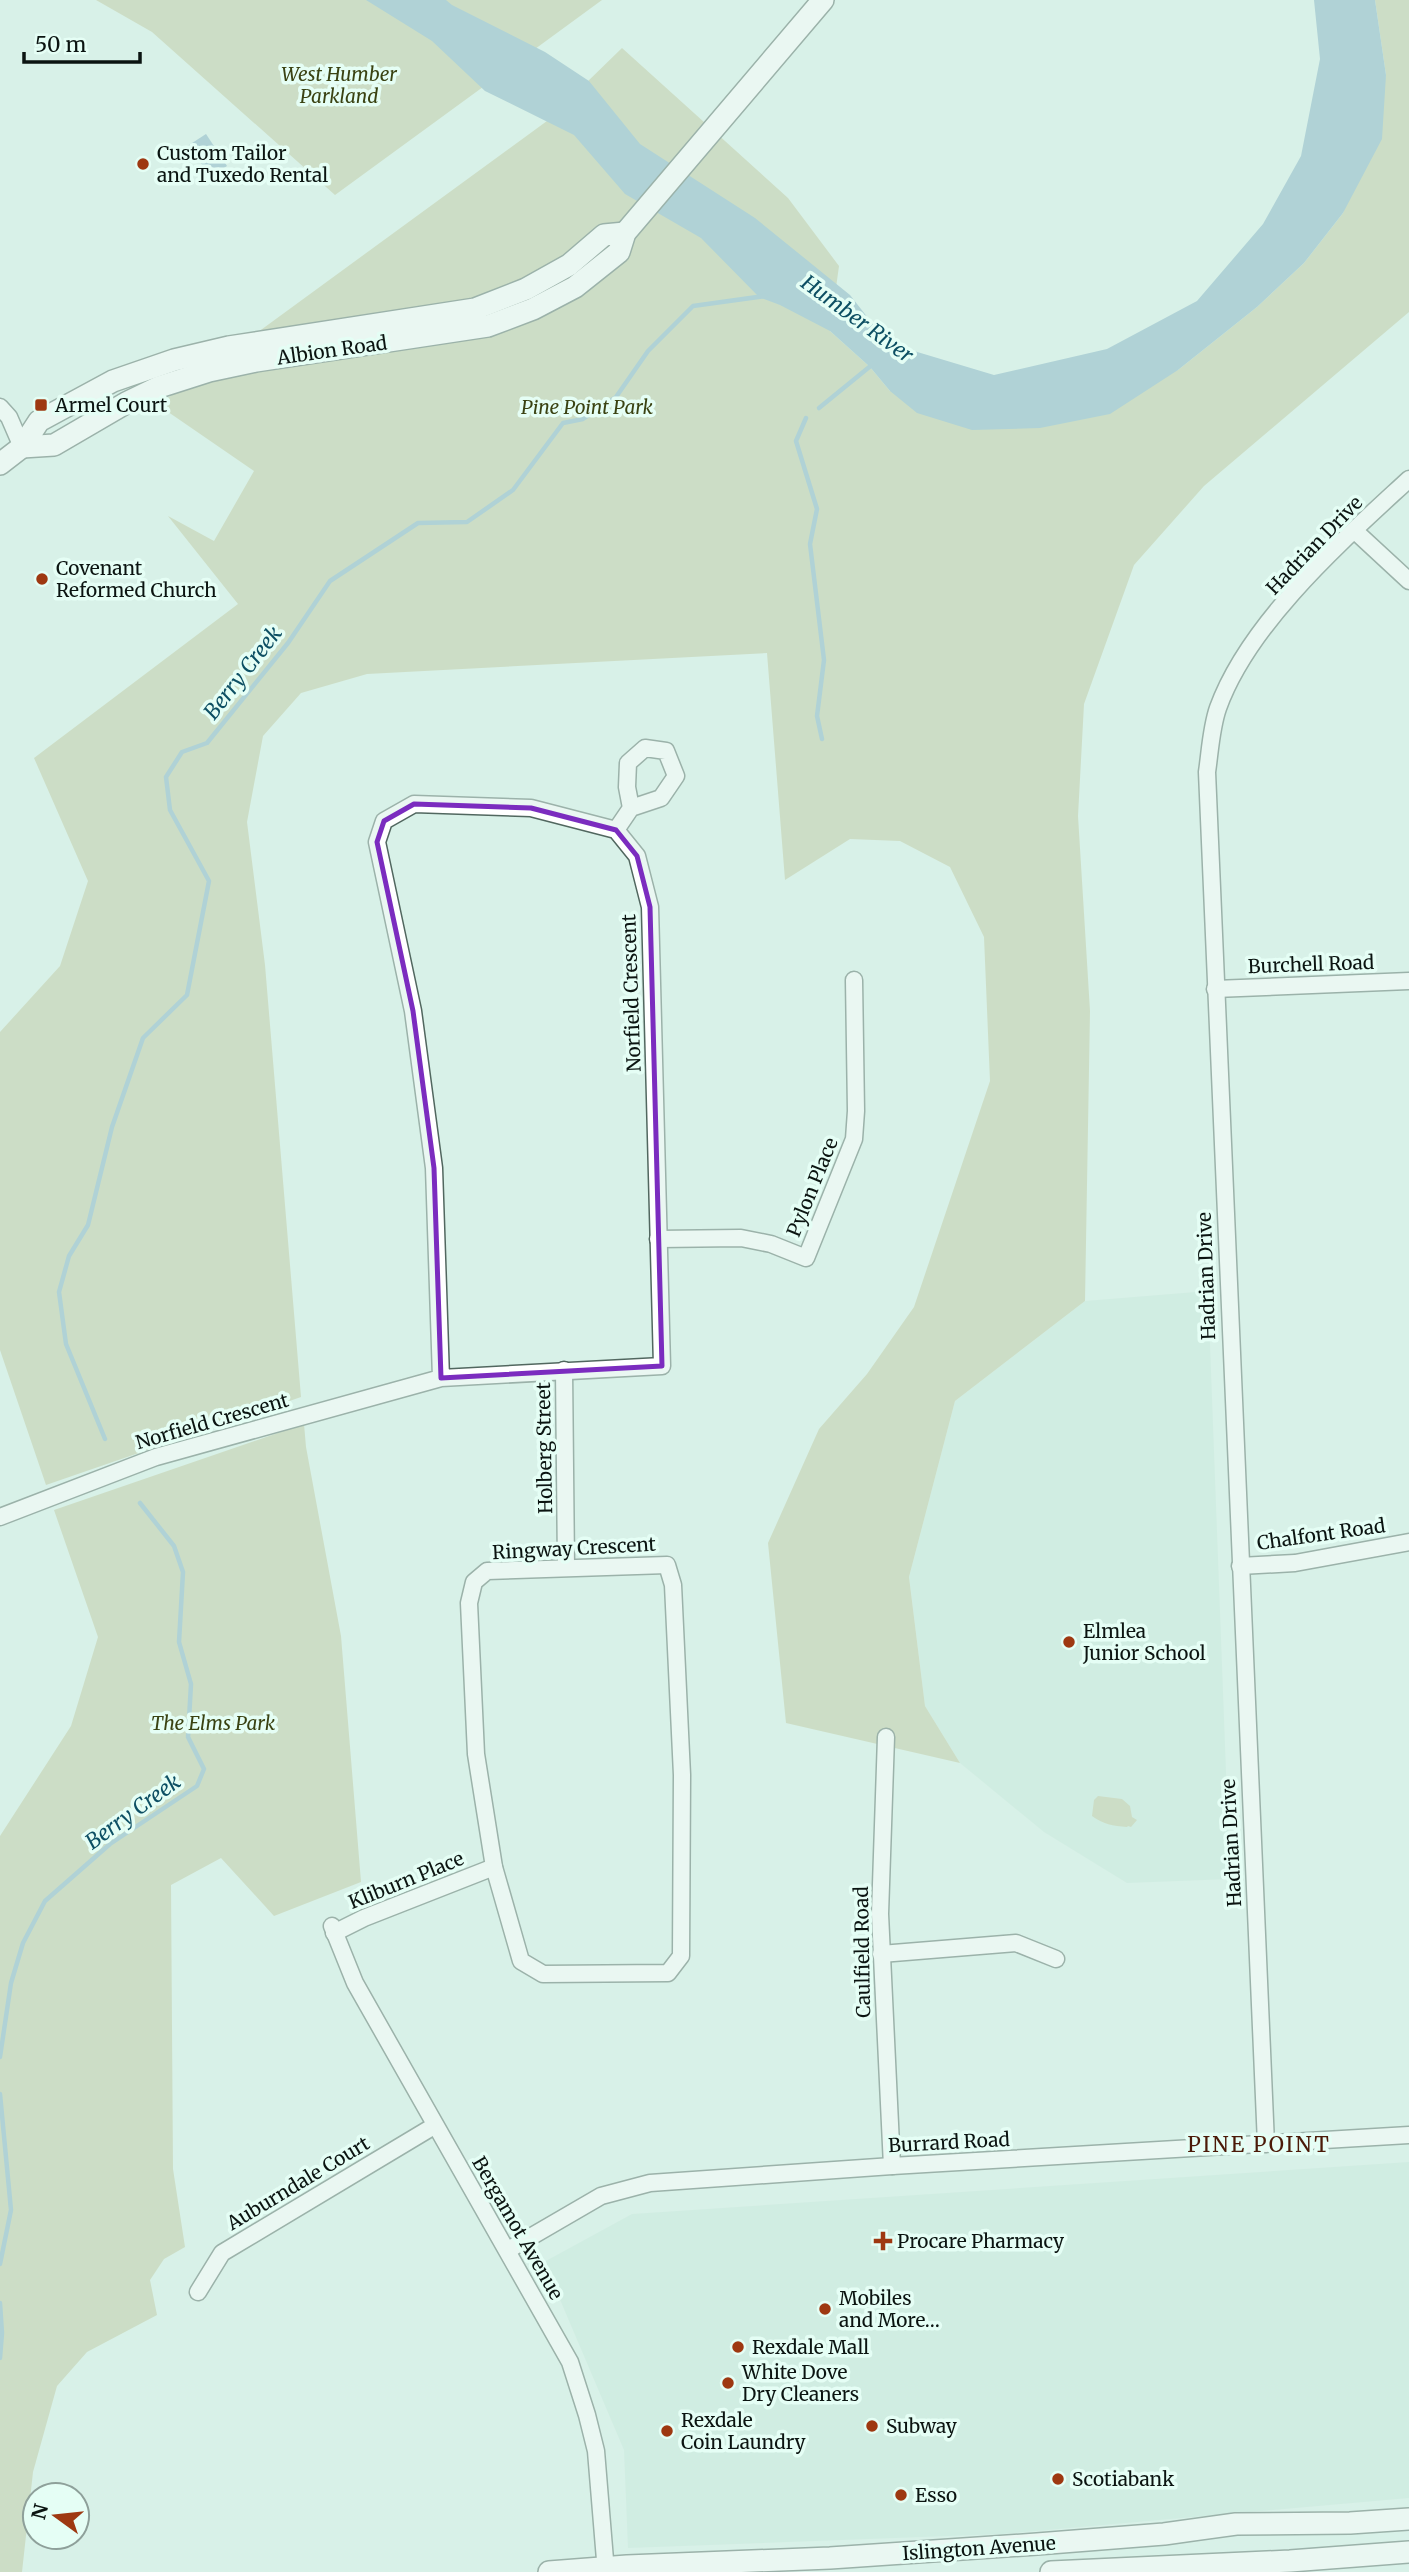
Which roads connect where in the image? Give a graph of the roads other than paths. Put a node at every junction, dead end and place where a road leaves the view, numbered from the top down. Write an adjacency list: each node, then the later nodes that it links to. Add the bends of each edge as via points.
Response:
1 (823, 0): 3 (main road, Albion Road, via 625,233 604,235 526,289 475,309 229,347 174,360 113,382 39,421)
2 (0, 407): 3 (street)
3 (22, 447): 4 (main road, Albion Road)
4 (0, 464)
5 (1409, 479): 6 (street, Hadrian Drive)
6 (1355, 531): 7 (street); 12 (street, Hadrian Drive, via 1295,590 1253,644 1217,709 1207,772)
7 (1409, 581)
8 (631, 808): 9 (street)
9 (616, 830): 13 (street, Norfield Crescent, via 638,856 650,907); 15 (street, via 531,808 414,804 384,821 377,842 413,1011 434,1168)
10 (854, 981): 13 (street, Pylon Place, via 854,1139 806,1258 741,1238)
11 (1409, 981): 12 (street, Burchell Road)
12 (1215, 989): 18 (street, Hadrian Drive)
13 (659, 1239): 14 (street, Norfield Crescent, via 662,1366)
14 (564, 1370): 15 (street, Norfield Crescent); 19 (street, Holberg Street)
15 (441, 1378): 16 (street, Norfield Crescent, via 156,1457)
16 (0, 1517)
17 (1409, 1542): 18 (street, Chalfont Road, via 1295,1563)
18 (1240, 1566): 27 (street, Hadrian Drive)
19 (566, 1567): 21 (street, Ringway Crescent, via 487,1571 474,1582 469,1602 476,1754); 21 (street, Ringway Crescent, via 667,1565 673,1586 680,1727 681,1956 668,1973 543,1974 521,1961)
20 (886, 1737): 23 (street, Caulfield Road)
21 (494, 1867): 22 (street, Kliburn Place)
22 (333, 1929): 25 (street, Bergamot Avenue, via 355,1983)
23 (881, 1954): 24 (street, via 1016,1943); 28 (street, Caulfield Road)
24 (1056, 1959)
25 (434, 2126): 29 (street, Bergamot Avenue); 30 (street, Auburndale Court, via 222,2253)
26 (1409, 2135): 27 (street, Burrard Road)
27 (1266, 2144): 28 (street, Burrard Road)
28 (892, 2166): 29 (street, Burrard Road, via 650,2183 601,2196)
29 (508, 2250): 37 (street, Bergamot Avenue, via 570,2362 587,2415 596,2451)
30 (198, 2292)
31 (1409, 2519): 32 (main road, Islington Avenue)
32 (1350, 2523): 33 (main road, Islington Avenue); 35 (main road)
33 (1322, 2524): 36 (main road); 37 (main road, Islington Avenue, via 1236,2524 1037,2544)
34 (1409, 2552): 35 (main road, Islington Avenue)
35 (1345, 2564): 36 (main road, Islington Avenue)
36 (1318, 2565): 39 (main road, Islington Avenue)
37 (606, 2570): 38 (main road, Islington Avenue)
38 (548, 2572)
39 (1051, 2572)

